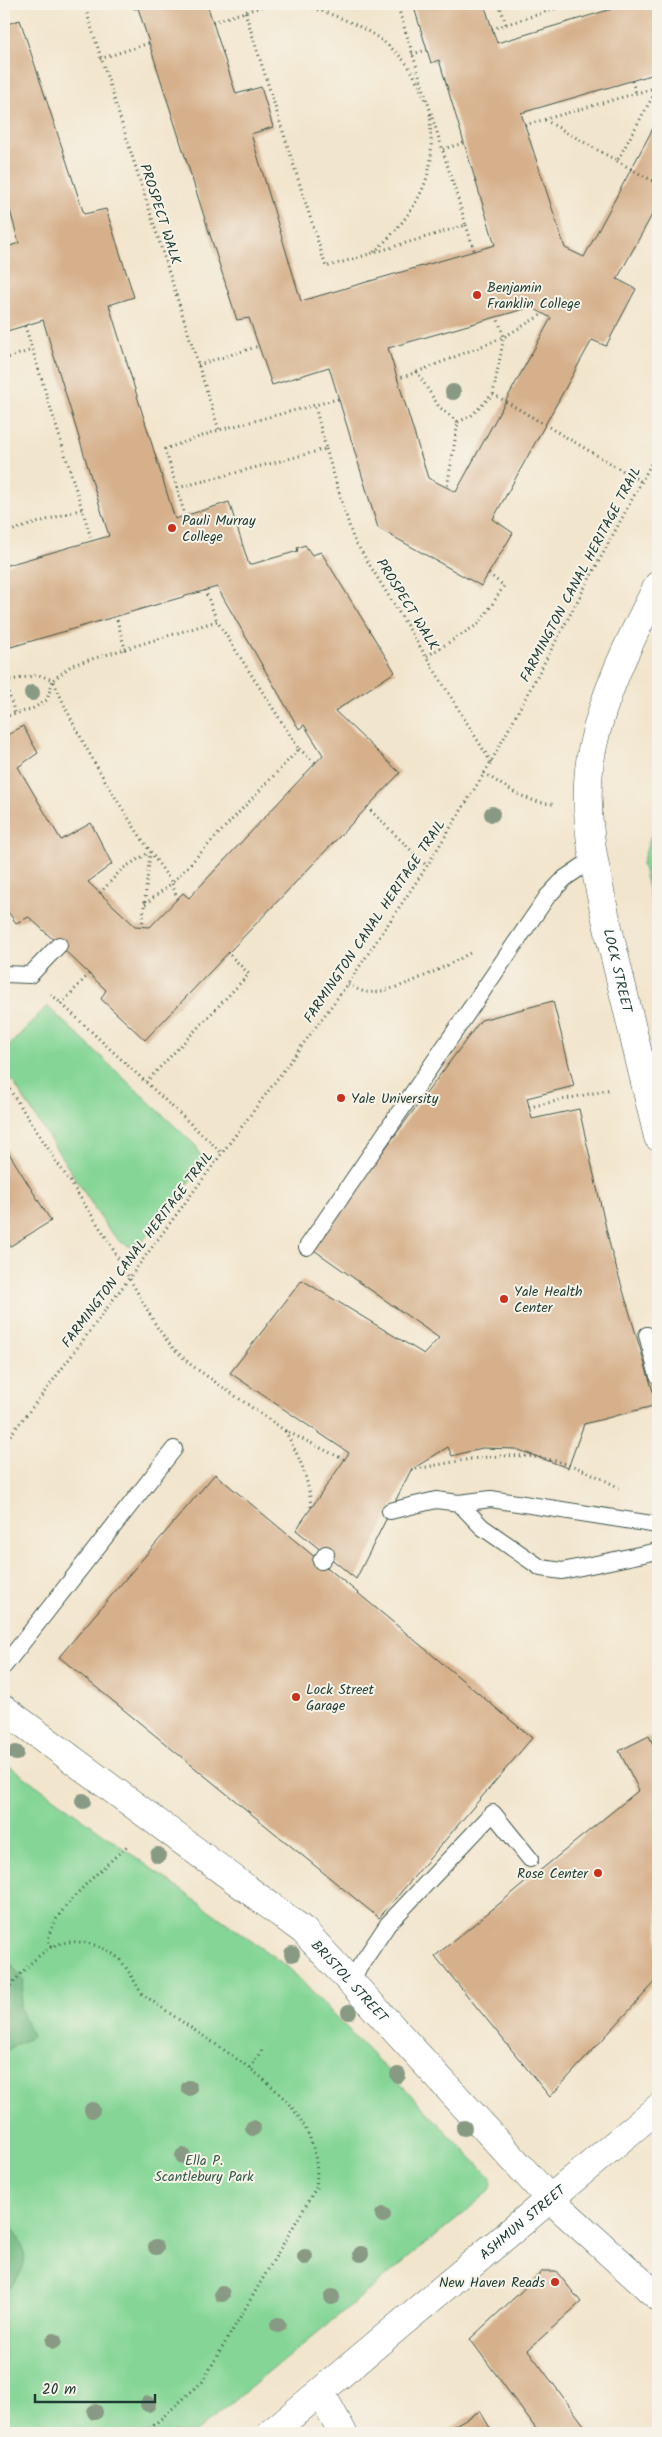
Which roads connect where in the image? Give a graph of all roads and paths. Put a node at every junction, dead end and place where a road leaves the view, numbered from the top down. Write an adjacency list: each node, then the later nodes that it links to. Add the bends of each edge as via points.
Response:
1 (84, 4): 16 (path, PROSPECT WALK)
2 (270, 4): 9 (path)
3 (298, 4): 20 (path, via 348,20 380,40 406,63)
4 (397, 4): 15 (path)
5 (499, 4): 11 (path)
6 (570, 4): 11 (path)
7 (609, 4): 8 (path)
8 (610, 9)
9 (245, 12): 10 (path); 29 (path, via 326,267)
10 (213, 22)
11 (506, 24): 12 (path)
12 (492, 29)
13 (149, 43): 16 (path)
14 (427, 50): 15 (path)
15 (412, 54): 20 (path)
16 (100, 59): 37 (path, PROSPECT WALK)
17 (632, 81): 19 (path)
18 (658, 87): 19 (path); 25 (path)
19 (636, 93): 21 (path)
20 (430, 108): 24 (path); 29 (path, via 431,160 418,201 395,233)
21 (544, 120): 22 (path); 25 (path)
22 (525, 125)
23 (464, 143): 24 (path)
24 (443, 149): 27 (path)
25 (617, 160): 26 (path)
26 (658, 184)
27 (466, 225): 28 (path); 29 (path)
28 (474, 250)
29 (374, 253)
30 (543, 314): 33 (path)
31 (497, 317): 33 (path)
32 (25, 326): 35 (path)
33 (504, 337): 38 (path); 40 (path)
34 (259, 346): 37 (path)
35 (32, 350): 36 (path); 50 (path)
36 (4, 359)
37 (198, 365): 44 (path, PROSPECT WALK)
38 (417, 372): 39 (path); 43 (path, via 439,407)
39 (397, 379)
40 (493, 394): 43 (path, via 471,416); 47 (path)
41 (338, 399): 42 (path)
42 (315, 406): 44 (path); 45 (path, PROSPECT WALK)
43 (458, 422): 49 (path)
44 (219, 430): 48 (path, via 165,449)
45 (326, 449): 48 (path); 60 (path, PROSPECT WALK, via 353,538)
46 (658, 451): 47 (path, FARMINGTON CANAL HERITAGE TRAIL)
47 (642, 482): 66 (path, FARMINGTON CANAL HERITAGE TRAIL)
48 (178, 488): 51 (path)
49 (447, 488)
50 (82, 509): 52 (path); 53 (path)
51 (185, 516)
52 (4, 532)
53 (92, 541)
54 (489, 574): 60 (path, via 504,586 480,623)
55 (658, 585): 72 (street, LOCK STREET, via 618,664 599,716 591,752 589,803)
56 (205, 590): 58 (path)
57 (116, 616): 59 (path)
58 (216, 621): 59 (path); 65 (path)
59 (125, 649): 62 (path, via 72,665)
60 (427, 656): 66 (path, PROSPECT WALK)
61 (4, 679): 62 (path, via 39,675); 63 (path)
62 (53, 680): 63 (path, via 47,700); 71 (path, via 66,711)
63 (15, 714): 64 (path)
64 (4, 717)
65 (299, 749): 67 (path); 74 (path)
66 (490, 762): 68 (path, FARMINGTON CANAL HERITAGE TRAIL)
67 (316, 763)
68 (484, 773): 69 (path, via 528,799 540,804); 73 (path, FARMINGTON CANAL HERITAGE TRAIL)
69 (556, 804)
70 (367, 807): 73 (path)
71 (150, 852): 74 (path); 75 (path, via 122,869); 77 (path)
72 (593, 859): 91 (street, LOCK STREET); 93 (lane, via 565,878 547,897)
73 (427, 866): 85 (path, FARMINGTON CANAL HERITAGE TRAIL)
74 (172, 883): 76 (path); 77 (path)
75 (100, 894)
76 (178, 899)
77 (144, 904): 78 (path)
78 (142, 927)
79 (59, 945): 84 (lane)
80 (479, 948): 85 (path, via 403,984 366,992)
81 (228, 953): 88 (path, via 249,974)
82 (4, 974): 84 (lane)
83 (88, 974): 86 (path)
84 (30, 975): 86 (path)
85 (347, 985): 92 (path, FARMINGTON CANAL HERITAGE TRAIL)
86 (61, 1004): 88 (path)
87 (4, 1080): 94 (path)
88 (146, 1082): 92 (path)
89 (616, 1088): 90 (path)
90 (529, 1107)
91 (658, 1137)
92 (222, 1153): 94 (path, FARMINGTON CANAL HERITAGE TRAIL)
93 (307, 1247)
94 (129, 1277): 97 (path, via 171,1346 191,1365); 98 (path, FARMINGTON CANAL HERITAGE TRAIL)
95 (647, 1335): 96 (lane)
96 (658, 1376)
97 (284, 1430): 100 (path); 104 (path, via 300,1457 310,1487)
98 (4, 1443)
99 (174, 1449): 108 (lane)
100 (345, 1460)
101 (411, 1470): 102 (path, via 464,1459 516,1454 561,1460 591,1471)
102 (620, 1489)
103 (459, 1503): 105 (lane, via 436,1500); 106 (lane, via 491,1499); 107 (lane, via 482,1527 541,1568 562,1571)
104 (311, 1508)
105 (390, 1511)
106 (658, 1525)
107 (658, 1551)
108 (4, 1666)
109 (4, 1709): 113 (street, BRISTOL STREET, via 304,1931)
110 (132, 1842): 112 (path, via 56,1917 48,1932)
111 (530, 1859): 113 (lane, via 493,1813 388,1924)
112 (51, 1947): 114 (path, via 29,1964); 116 (path, via 64,1942 81,1942 104,1948 120,1960 141,1994)
113 (350, 1982): 118 (street, BRISTOL STREET)
114 (4, 1993)
115 (262, 2050): 116 (path)
116 (250, 2068): 121 (path, via 298,2114 308,2132 318,2169 316,2188 202,2382)
117 (658, 2108): 118 (street, ASHMUN STREET)
118 (549, 2198): 119 (street, BRISTOL STREET); 120 (street, ASHMUN STREET)
119 (658, 2297)
120 (320, 2393): 122 (street, ASHMUN STREET); 123 (street)
121 (145, 2433)
122 (270, 2433)
123 (343, 2433)

